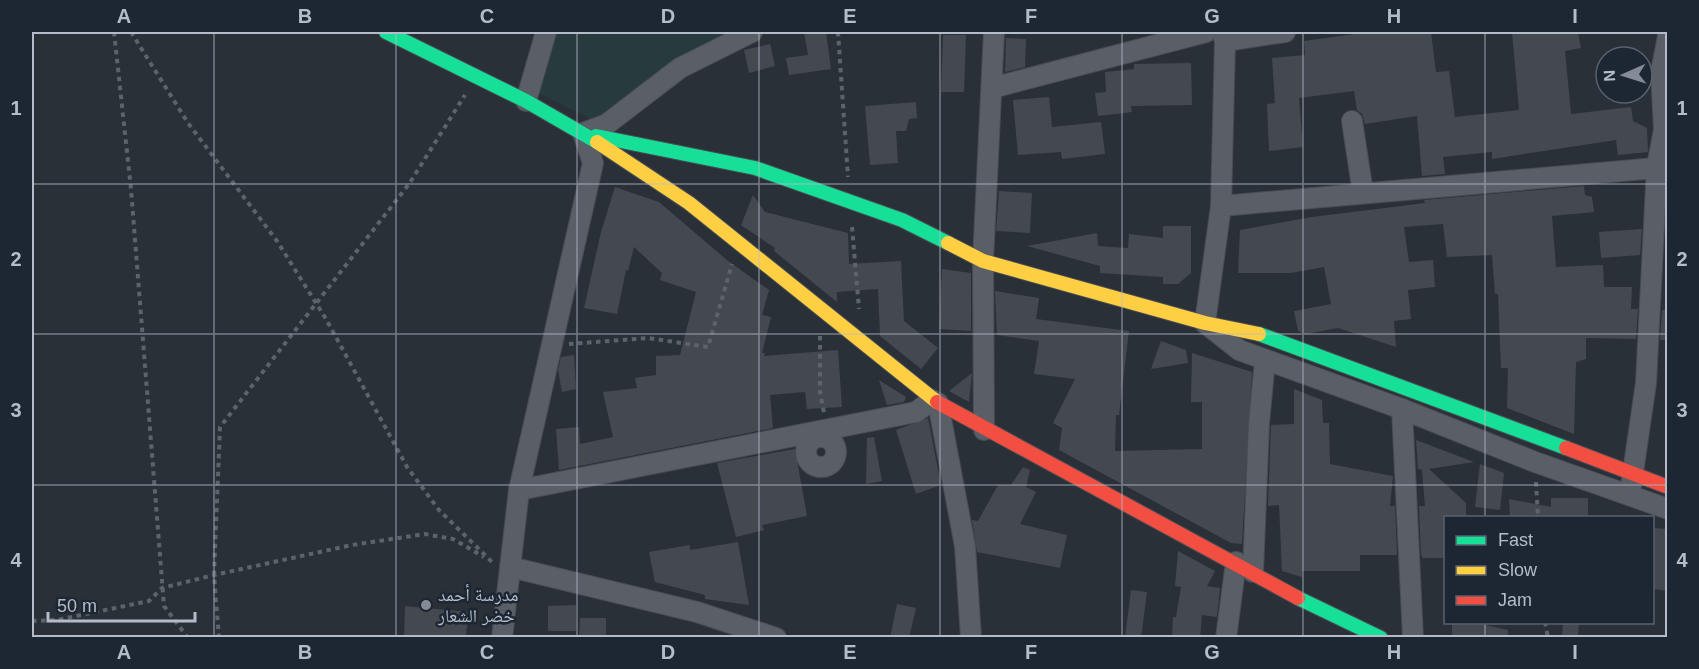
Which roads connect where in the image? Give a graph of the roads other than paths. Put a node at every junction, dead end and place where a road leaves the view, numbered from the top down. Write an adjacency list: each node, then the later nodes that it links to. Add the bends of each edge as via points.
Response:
1 (546, 32): 11 (street)
2 (752, 32): 7 (street)
3 (994, 32): 10 (street)
4 (1206, 32): 10 (street)
5 (1285, 32): 8 (street)
6 (394, 33): 11 (street)
7 (733, 36): 13 (street, via 680,68 607,124)
8 (1223, 36): 16 (street)
9 (1668, 36): 14 (street, via 1661,72)
10 (992, 88): 17 (street)
11 (526, 100): 13 (street)
12 (1352, 121): 15 (street)
13 (583, 133): 17 (street, via 754,168 902,220); 20 (street, via 689,203); 25 (street, via 593,163)
14 (1662, 166): 15 (street); 23 (street, via 1646,384)
15 (1363, 193): 16 (street)
16 (1221, 206): 18 (street)
17 (983, 261): 18 (street); 22 (street)
18 (1205, 323): 19 (street, via 1239,350); 23 (street, via 1245,329)
19 (1265, 360): 21 (street); 29 (street)
20 (935, 401): 22 (street); 25 (street, via 916,412 823,434); 32 (street, via 965,546)
21 (1402, 410): 26 (street); 35 (street)
22 (984, 430): 29 (street)
23 (1632, 474): 24 (street); 26 (street)
24 (1668, 487)
25 (519, 490): 28 (street)
26 (1629, 494): 27 (street)
27 (1668, 509)
28 (510, 567): 30 (street); 31 (street, via 697,612)
29 (1244, 567): 33 (street); 34 (street)
30 (502, 638)
31 (776, 638)
32 (971, 638)
33 (1226, 638)
34 (1381, 638)
35 (1413, 638)

